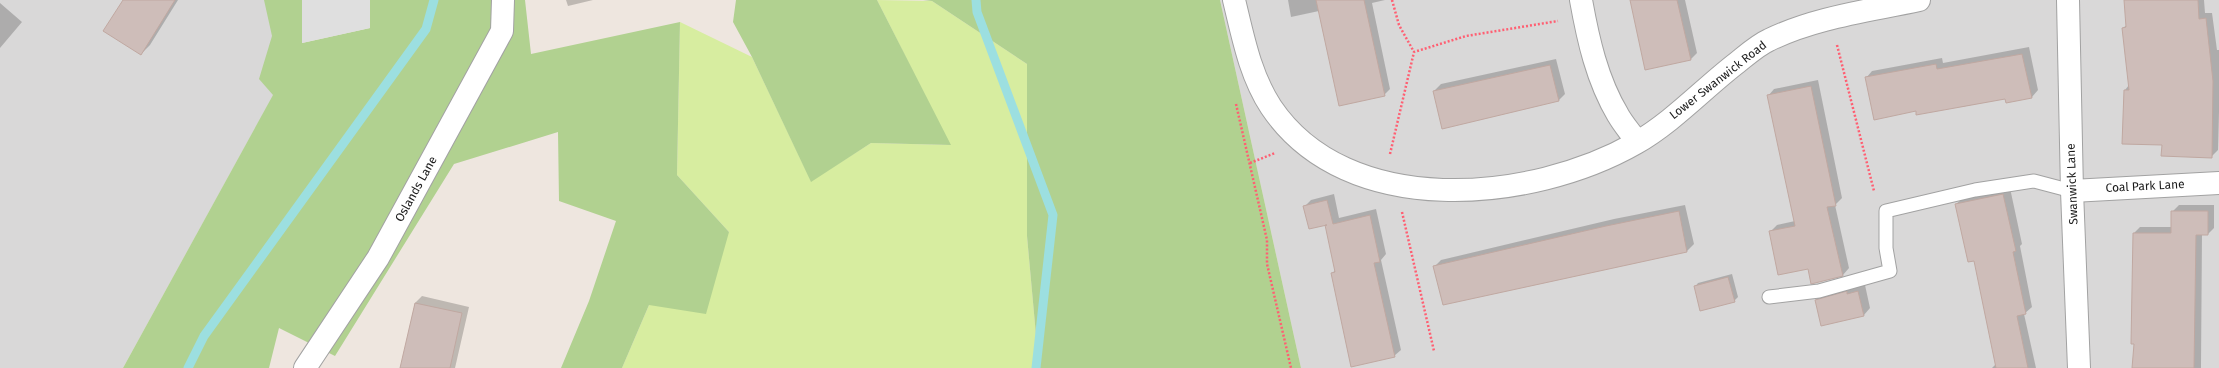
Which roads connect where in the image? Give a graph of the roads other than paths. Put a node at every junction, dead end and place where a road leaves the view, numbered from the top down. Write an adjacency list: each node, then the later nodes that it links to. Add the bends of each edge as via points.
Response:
1 (503, 0): 10 (street, Oslands Lane, via 502,31 378,258)
2 (1234, 0): 6 (street, Lower Swanwick Road, via 1250,66 1271,107 1302,143 1329,162 1360,176 1453,189 1500,188 1545,180 1591,165)
3 (1920, 0): 6 (street, Lower Swanwick Road, via 1805,24 1767,40)
4 (2068, 0): 8 (street, Swanwick Lane)
5 (1583, 8): 6 (street, via 1599,73 1617,114)
6 (1638, 142)
7 (2219, 183): 8 (street, Coal Park Lane)
8 (2072, 191): 9 (lane, via 2034,181 1975,190 1886,211 1886,248 1890,271 1819,291); 11 (street, Swanwick Lane)
9 (1769, 297)
10 (305, 368)
11 (2079, 368)

